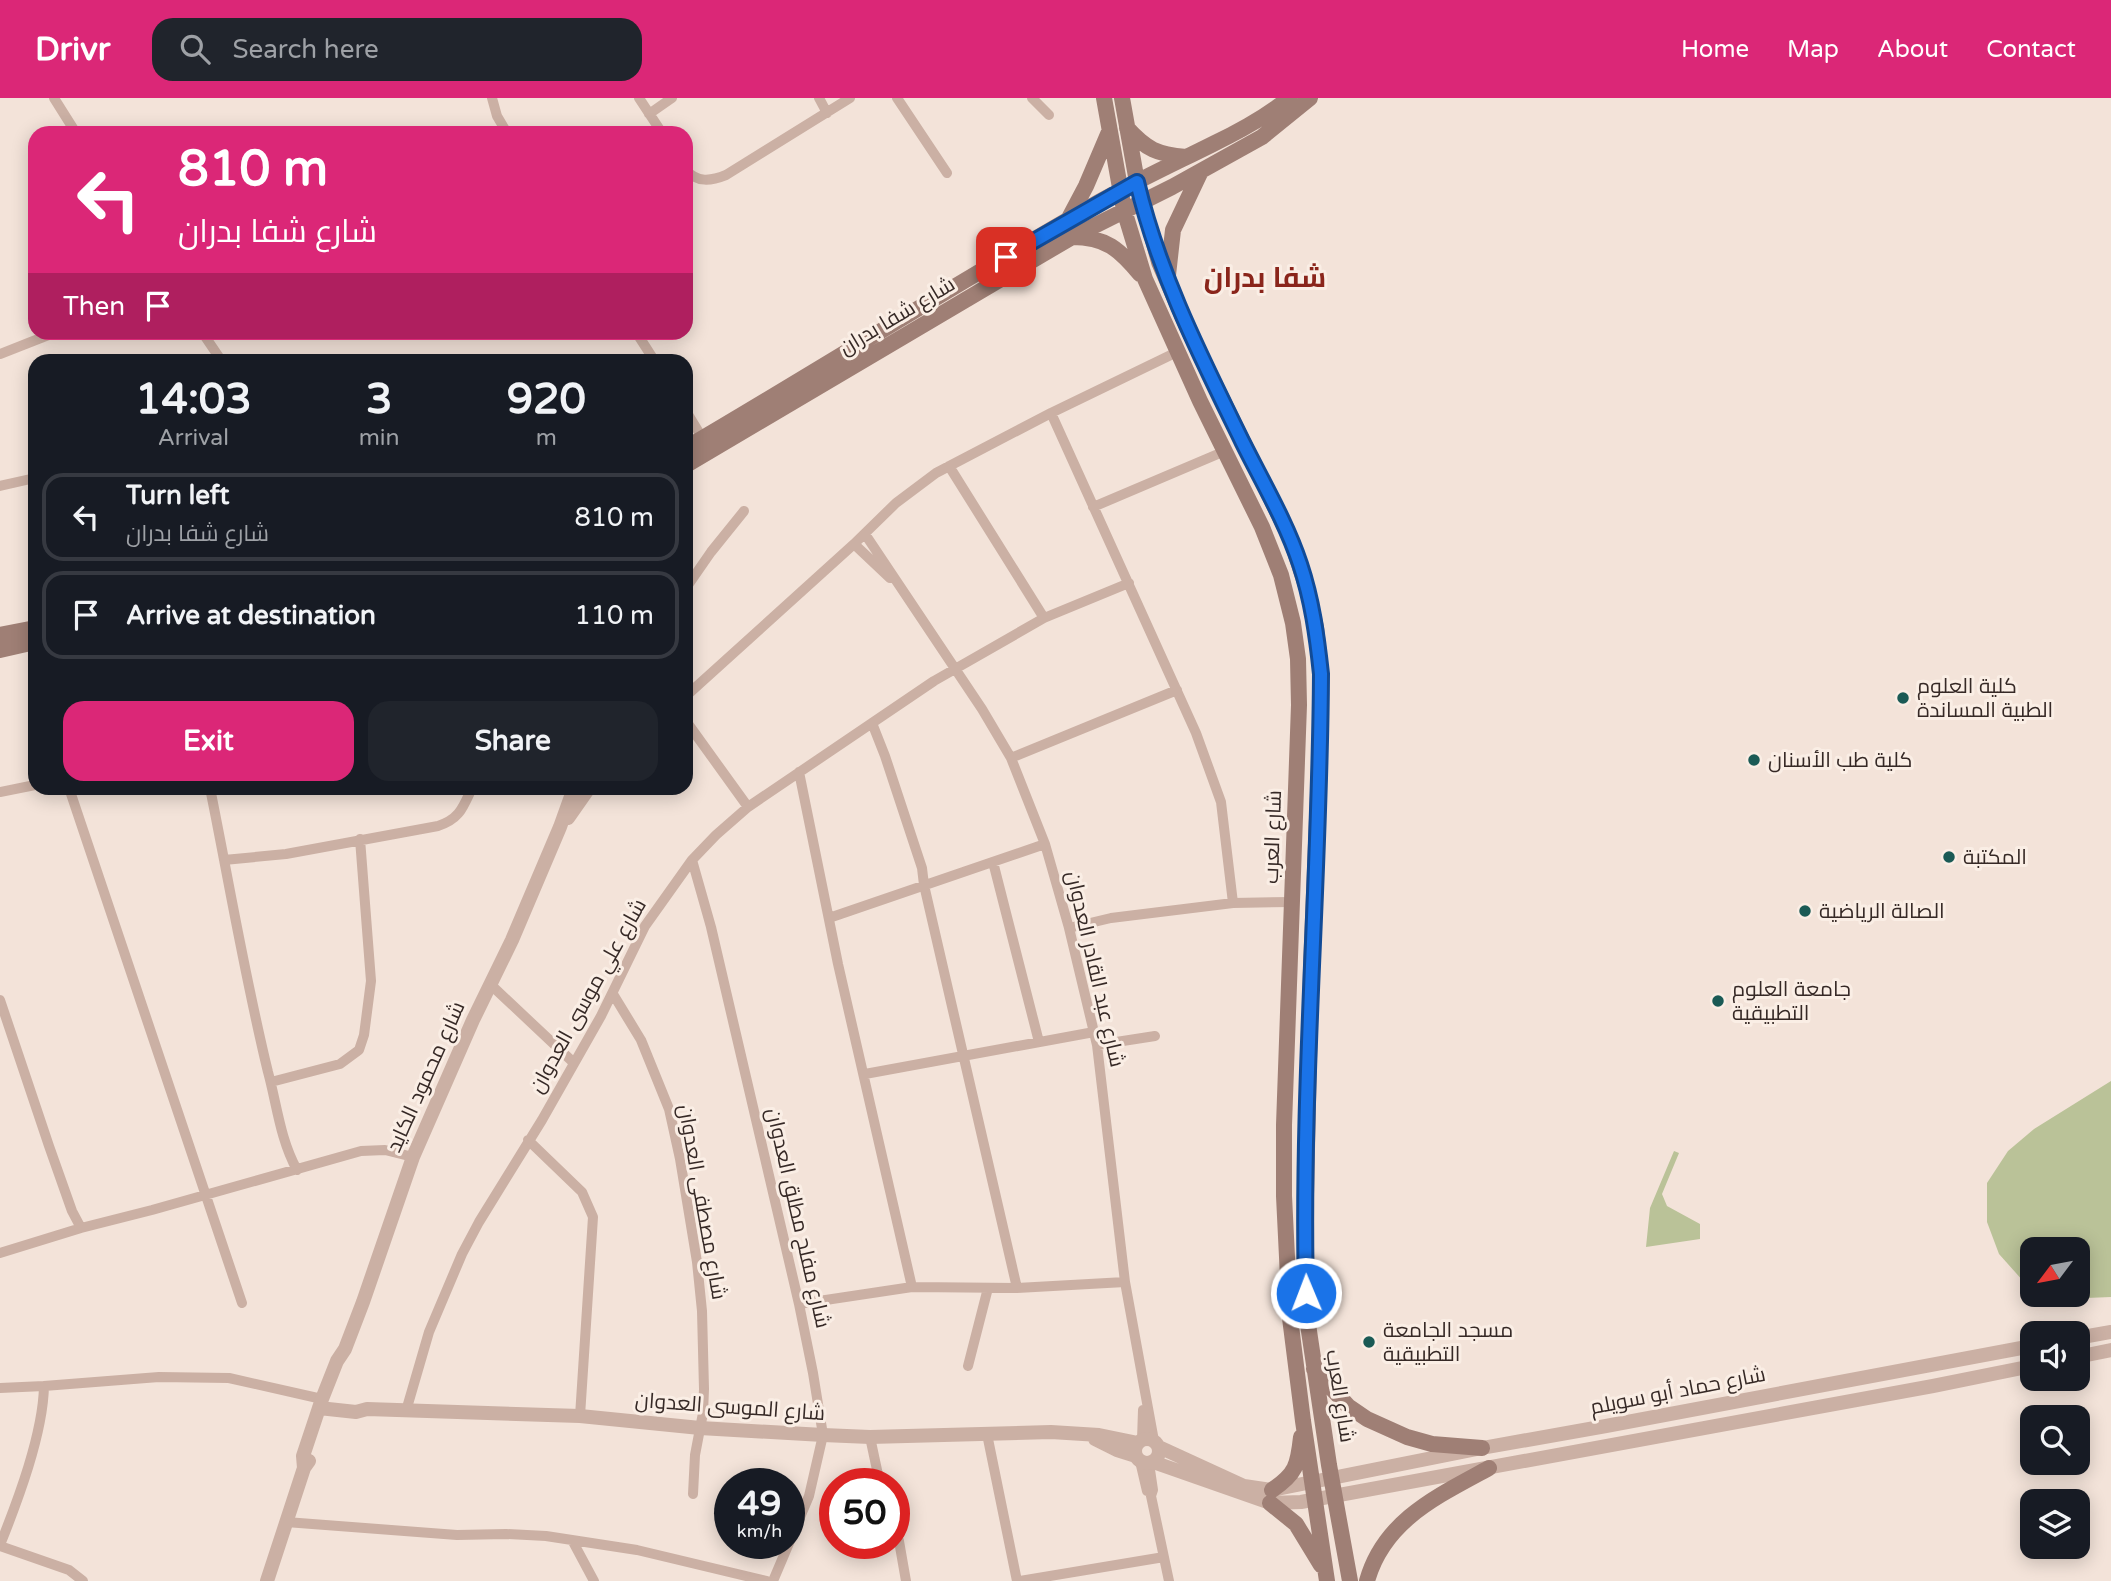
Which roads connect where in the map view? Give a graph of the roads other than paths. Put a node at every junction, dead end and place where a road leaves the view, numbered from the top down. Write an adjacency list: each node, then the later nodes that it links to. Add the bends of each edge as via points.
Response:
1 (54, 98): 16 (street)
2 (492, 98): 17 (street)
3 (639, 98): 14 (street)
4 (672, 98): 14 (street)
5 (819, 98): 13 (street)
6 (850, 98): 13 (street)
7 (897, 98): 23 (street)
8 (1032, 98): 15 (street)
9 (1104, 98): 20 (main road, شارع العرب)
10 (1122, 98): 19 (main road, شارع العرب)
11 (1310, 98): 22 (main road, شارع شفا بدران, via 1262,137)
12 (1281, 101): 21 (main road, شارع شفا بدران, via 1239,131)
13 (827, 113): 24 (street, via 717,179)
14 (649, 114): 18 (street)
15 (1049, 115)
16 (72, 126)
17 (503, 126)
18 (657, 126)
19 (1127, 128): 21 (main road, via 1153,152); 25 (main road, شارع العرب)
20 (1110, 130): 26 (main road, شارع العرب); 29 (main road)
21 (1188, 157): 25 (main road, شارع شفا بدران)
22 (1201, 172): 27 (main road, شارع شفا بدران); 32 (main road, via 1173,230)
23 (947, 173)
24 (693, 176)
25 (1137, 182): 26 (main road, شارع شفا بدران); 27 (main road, شارع العرب)
26 (1121, 190): 28 (main road, شارع العرب); 29 (main road, شارع شفا بدران)
27 (1142, 202): 28 (main road, شارع شفا بدران); 32 (main road, شارع العرب)
28 (1124, 210): 30 (main road, شارع شفا بدران); 31 (main road, شارع العرب)
29 (1068, 220): 38 (main road, شارع شفا بدران)
30 (1072, 237): 31 (main road, via 1089,237 1114,247); 41 (main road, شارع شفا بدران)
31 (1145, 279): 34 (main road, شارع العرب)
32 (1167, 281): 113 (main road, شارع العرب, via 1291,540 1316,628 1321,719 1305,1253)
33 (36, 340): 35 (street)
34 (1177, 352): 36 (street); 40 (main road, شارع العرب)
35 (0, 354)
36 (1051, 414): 42 (street); 45 (street)
37 (693, 423): 38 (street)
38 (703, 439): 39 (main road, شارع شفا بدران)
39 (693, 445)
40 (1226, 451): 45 (street); 80 (main road, شارع العرب, via 1271,548 1293,623 1299,705)
41 (693, 461)
42 (949, 466): 47 (street, via 896,503); 52 (street)
43 (28, 480): 44 (street)
44 (0, 486)
45 (1093, 507): 50 (street)
46 (744, 511): 49 (street)
47 (865, 534): 48 (street); 51 (street, شارع عبد القادر العدوان)
48 (854, 544): 51 (street, شارع عبد القادر العدوان); 58 (street)
49 (693, 578)
50 (1129, 583): 52 (street, شارع علي موسى العدوان); 59 (street)
51 (898, 584): 57 (street, شارع عبد القادر العدوان)
52 (1044, 618): 57 (street, شارع علي موسى العدوان)
53 (28, 629): 54 (main road)
54 (0, 635)
55 (28, 644): 56 (main road)
56 (0, 650)
57 (955, 668): 60 (street, شارع علي موسى العدوان); 62 (street, شارع عبد القادر العدوان)
58 (693, 690)
59 (1177, 690): 62 (street); 79 (street, via 1221,802)
60 (872, 723): 63 (street, شارع علي موسى العدوان); 78 (street)
61 (693, 731): 71 (street)
62 (1010, 758): 74 (street, شارع عبد القادر العدوان)
63 (799, 772): 71 (street, شارع علي موسى العدوان); 81 (street)
64 (28, 786): 65 (street)
65 (0, 792)
66 (71, 795): 97 (street)
67 (211, 795): 75 (street)
68 (469, 795): 73 (street, via 449,822)
69 (571, 795): 72 (street, شارع محمود الكايد)
70 (584, 795): 72 (street, شارع محمود الكايد)
71 (748, 807): 76 (street, شارع علي موسى العدوان)
72 (560, 827): 83 (street, شارع محمود الكايد)
73 (360, 839): 75 (street, via 286,854); 93 (street, via 371,981 362,1043 340,1064)
74 (1045, 844): 77 (street); 82 (street, شارع عبد القادر العدوان)
75 (224, 860): 93 (street)
76 (692, 860): 84 (street, شارع علي موسى العدوان, via 645,926); 105 (street, شارع مفلح مطلق العدوان)
77 (993, 862): 78 (street); 88 (street)
78 (924, 884): 81 (street); 90 (street)
79 (1233, 902): 80 (street); 82 (street)
80 (1292, 902): 119 (main road, شارع العرب, via 1284,1196 1288,1300)
81 (829, 918): 92 (street)
82 (1069, 928): 86 (street, شارع عبد القادر العدوان)
83 (491, 984): 91 (street); 95 (street, شارع محمود الكايد)
84 (613, 994): 91 (street, شارع علي موسى العدوان); 120 (street, شارع مصطفى العدوان, via 646,1052 675,1133 702,1311 704,1413)
85 (0, 1000): 98 (street, via 48,1146)
86 (1094, 1031): 88 (street); 89 (street, شارع عبد القادر العدوان)
87 (1155, 1036): 89 (street)
88 (1039, 1042): 90 (street)
89 (1097, 1045): 100 (street, شارع عبد القادر العدوان)
90 (963, 1056): 92 (street); 103 (street)
91 (574, 1063): 94 (street, شارع علي موسى العدوان)
92 (864, 1074): 101 (street)
93 (271, 1082): 96 (street, via 275,1109)
94 (528, 1140): 117 (street, شارع علي موسى العدوان, via 462,1254 429,1332); 118 (street, via 582,1192 593,1217)
95 (413, 1157): 96 (street, via 374,1149); 116 (street, شارع محمود الكايد, via 345,1349 344,1364)
96 (297, 1170): 97 (street)
97 (204, 1195): 98 (street); 104 (street)
98 (81, 1228): 99 (street)
99 (0, 1253)
100 (1125, 1282): 103 (street); 125 (street, شارع عبد القادر العدوان, via 1146,1400)
101 (912, 1287): 102 (street); 105 (street)
102 (988, 1288): 103 (street); 111 (street)
103 (1017, 1288)
104 (242, 1303)
105 (799, 1304): 122 (street, شارع مفلح مطلق العدوان)
106 (2111, 1332): 107 (street)
107 (2090, 1336)
108 (2020, 1348): 124 (street, شارع حماد أبو سويلم)
109 (2111, 1350): 110 (street)
110 (2090, 1354)
111 (968, 1366)
112 (2020, 1368): 127 (street, شارع حماد أبو سويلم)
113 (1314, 1369): 124 (main road, via 1348,1406 1367,1419 1432,1444); 128 (main road, شارع العرب)
114 (44, 1386): 115 (street); 116 (street, via 159,1377 229,1378); 136 (street, via 39,1425)
115 (0, 1388)
116 (325, 1404): 117 (street, شارع الموسى العدوان, via 356,1412); 134 (street, شارع محمود الكايد, via 303,1456 304,1468)
117 (406, 1411): 118 (street, شارع الموسى العدوان)
118 (580, 1416): 120 (street, شارع الموسى العدوان)
119 (1303, 1421): 129 (main road, شارع العرب); 132 (main road, via 1294,1470)
120 (700, 1428): 122 (street, شارع الموسى العدوان); 130 (street, شارع مصطفى العدوان)
121 (987, 1434): 123 (street, شارع الموسى العدوان); 125 (street, شارع الموسى العدوان, via 1100,1435); 146 (street)
122 (823, 1435): 123 (street, شارع الموسى العدوان); 144 (street, شارع مفلح مطلق العدوان, via 809,1496)
123 (870, 1437): 126 (street)
124 (1482, 1448): 128 (street, شارع حماد أبو سويلم)
125 (1146, 1452): 132 (street, شارع الموسى العدوان); 137 (street, شارع عبد القادر العدوان, via 1146,1490)
126 (877, 1468)
127 (1489, 1468): 131 (street, شارع حماد أبو سويلم); 149 (main road, via 1400,1524 1377,1555)
128 (1332, 1478): 129 (street); 131 (main road, شارع العرب)
129 (1312, 1482): 132 (street); 133 (main road, شارع العرب)
130 (693, 1494)
131 (1335, 1496): 133 (street, شارع الموسى العدوان); 148 (main road, شارع العرب)
132 (1271, 1497): 133 (street, شارع الموسى العدوان); 139 (main road, via 1296,1524)
133 (1315, 1500): 139 (main road, شارع العرب)
134 (286, 1522): 135 (street); 141 (street, شارع محمود الكايد)
135 (572, 1540): 142 (street); 143 (street, via 637,1550)
136 (0, 1546): 140 (street, via 69,1570)
137 (1164, 1557): 146 (street); 147 (street, شارع عبد القادر العدوان)
138 (901, 1559): 145 (street)
139 (1327, 1576)
140 (83, 1581)
141 (267, 1581)
142 (594, 1581)
143 (767, 1581)
144 (773, 1581)
145 (906, 1581)
146 (1018, 1581)
147 (1169, 1581)
148 (1350, 1581)
149 (1367, 1581)

